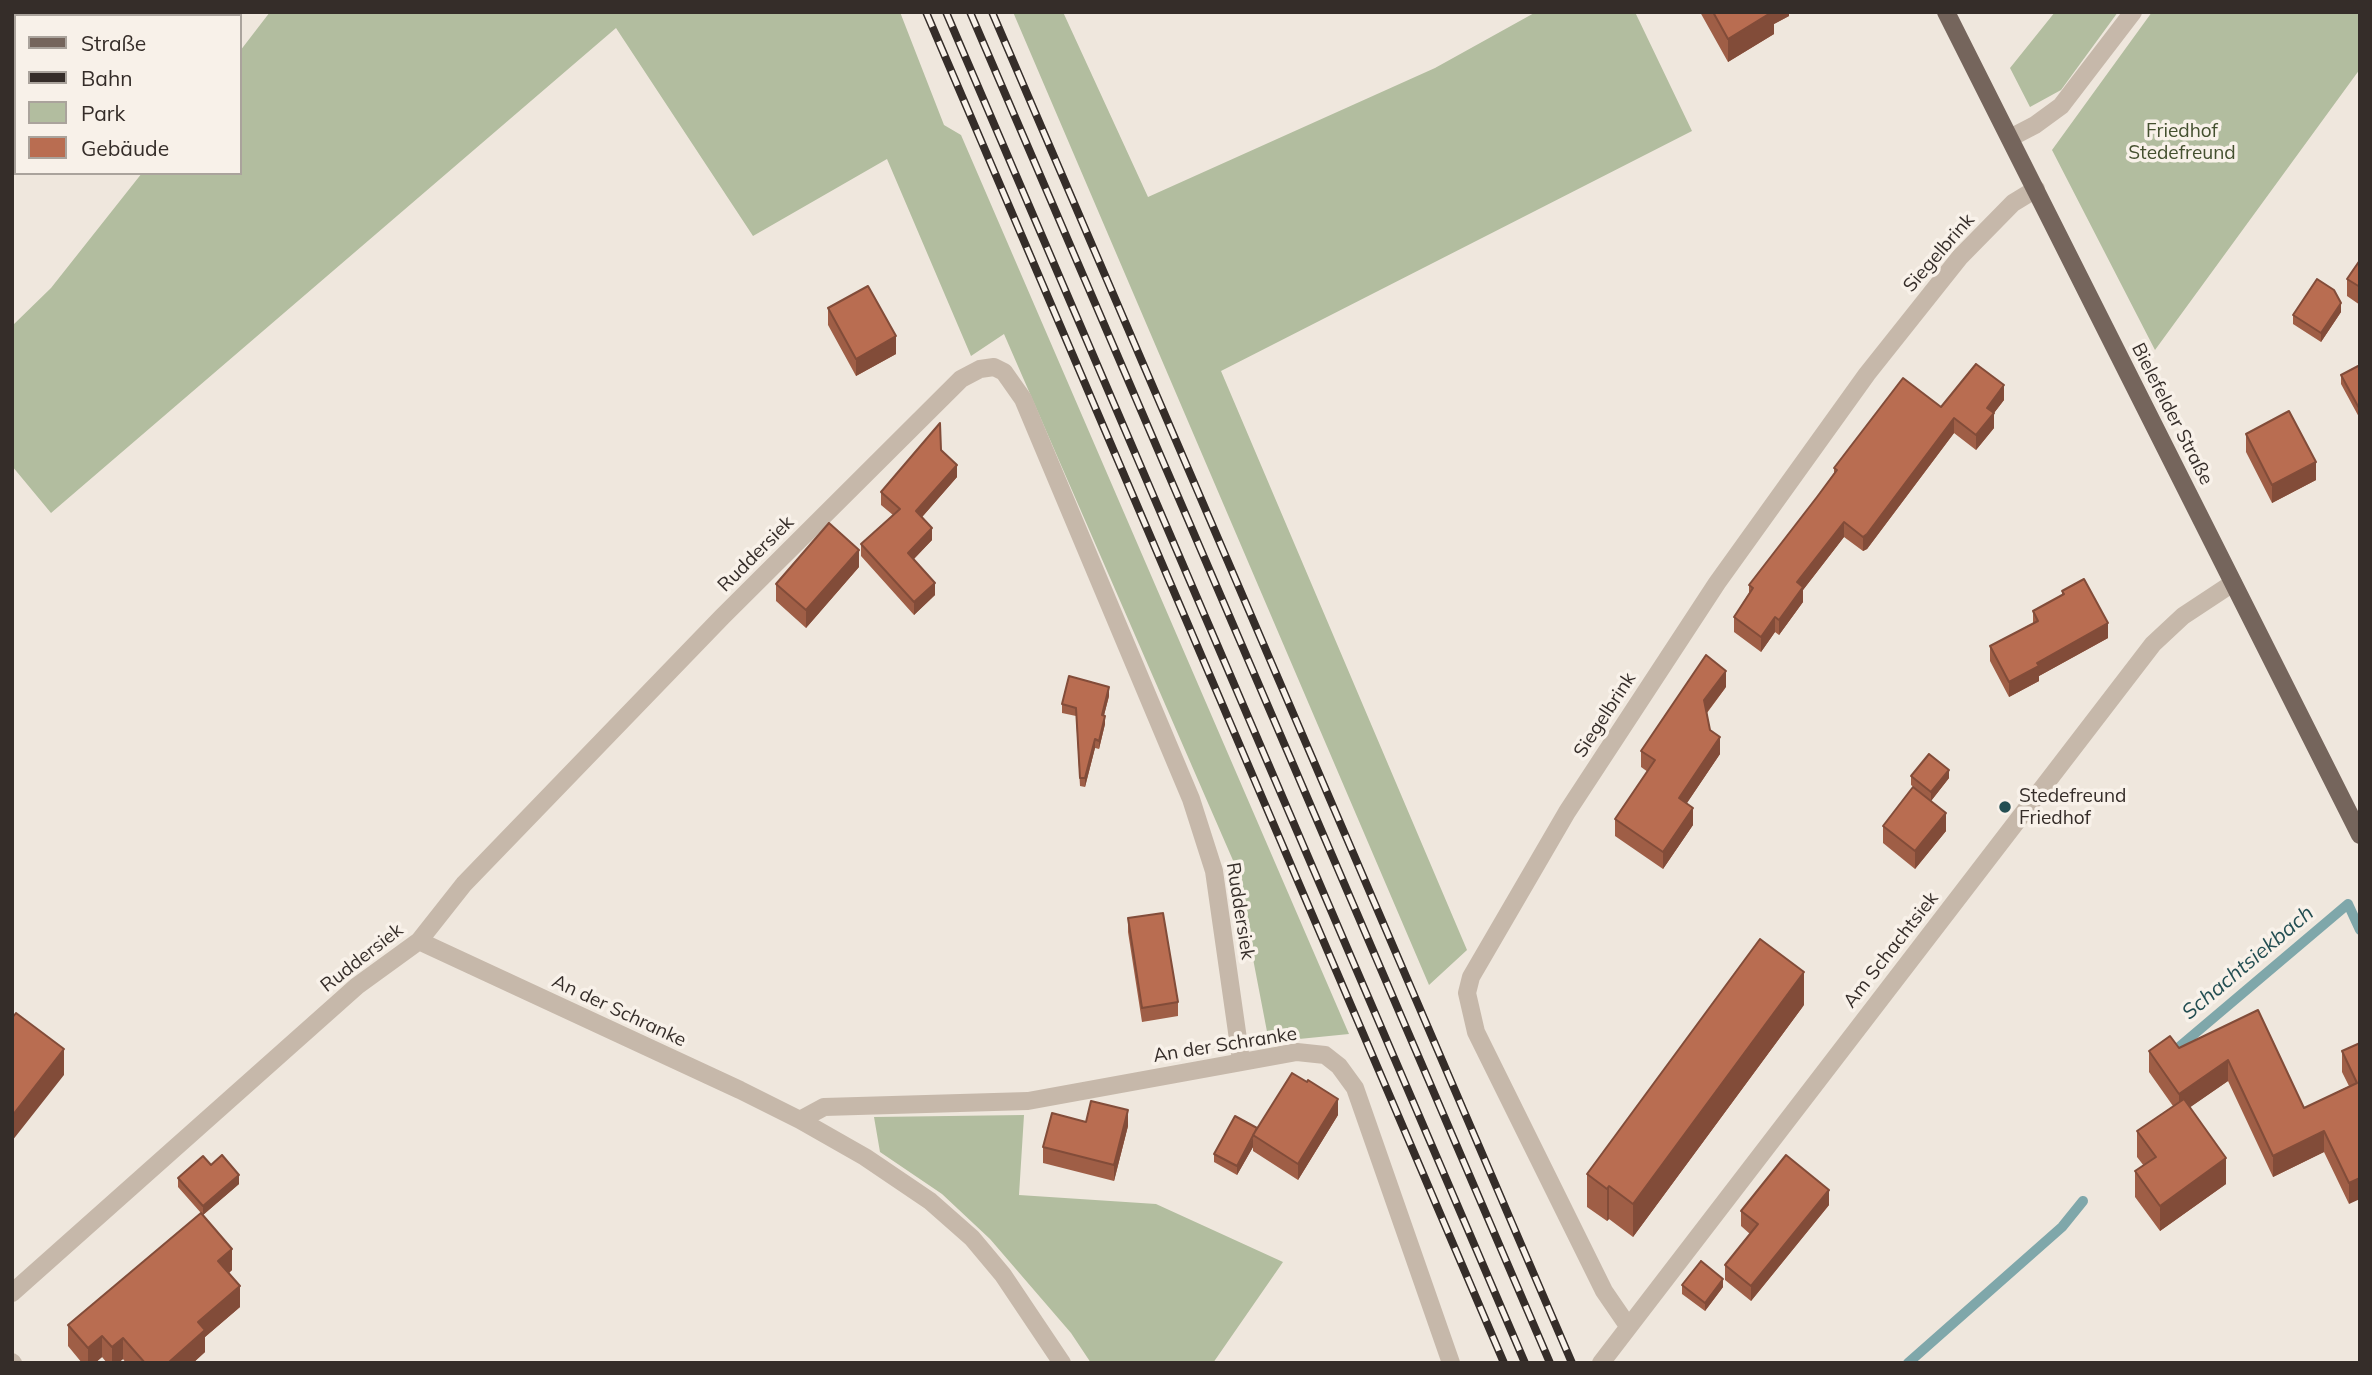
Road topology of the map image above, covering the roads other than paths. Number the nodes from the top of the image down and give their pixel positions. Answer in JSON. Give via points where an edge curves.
{"nodes":[{"id":1,"x":1946,"y":12,"type":"edge"},
{"id":2,"x":2133,"y":12,"type":"edge"},
{"id":3,"x":2010,"y":138,"type":"junction"},
{"id":4,"x":2036,"y":189,"type":"junction"},
{"id":5,"x":2232,"y":583,"type":"junction"},
{"id":6,"x":2360,"y":835,"type":"edge"},
{"id":7,"x":418,"y":941,"type":"junction"},
{"id":8,"x":1241,"y":1060,"type":"junction"},
{"id":9,"x":800,"y":1120,"type":"junction"},
{"id":10,"x":12,"y":1293,"type":"edge"},
{"id":11,"x":1628,"y":1326,"type":"junction"},
{"id":12,"x":1062,"y":1363,"type":"edge"},
{"id":13,"x":1451,"y":1363,"type":"edge"},
{"id":14,"x":1601,"y":1363,"type":"edge"}],
"edges":[{"from":1,"to":3,"type":"main road","name":"Bielefelder Straße"},
{"from":2,"to":3,"type":"street","via":[[2061,106]]},
{"from":3,"to":4,"type":"main road","name":"Bielefelder Straße"},
{"from":4,"to":5,"type":"main road","name":"Bielefelder Straße"},
{"from":4,"to":11,"type":"street","name":"Siegelbrink","via":[[2012,203],[1960,257],[1867,374],[1740,550],[1567,812],[1472,977],[1467,993],[1476,1032],[1604,1291]]},
{"from":5,"to":6,"type":"main road","name":"Bielefelder Straße"},
{"from":5,"to":11,"type":"street","name":"Am Schachtsiek","via":[[2183,616],[2153,644]]},
{"from":7,"to":8,"type":"street","name":"Ruddersiek","via":[[464,884],[951,388],[980,369],[994,367],[1004,372],[1023,398],[1191,799],[1214,872]]},
{"from":7,"to":9,"type":"street","name":"An der Schranke"},
{"from":7,"to":10,"type":"street","name":"Ruddersiek","via":[[356,986]]},
{"from":8,"to":9,"type":"street","name":"An der Schranke","via":[[1028,1101],[824,1107]]},
{"from":8,"to":13,"type":"street","name":"An der Schranke","via":[[1297,1052],[1325,1055],[1355,1088]]},
{"from":9,"to":12,"type":"street","name":"An der Schranke","via":[[930,1201],[972,1238],[1003,1275]]},
{"from":11,"to":14,"type":"street","name":"Am Schachtsiek"}]}
